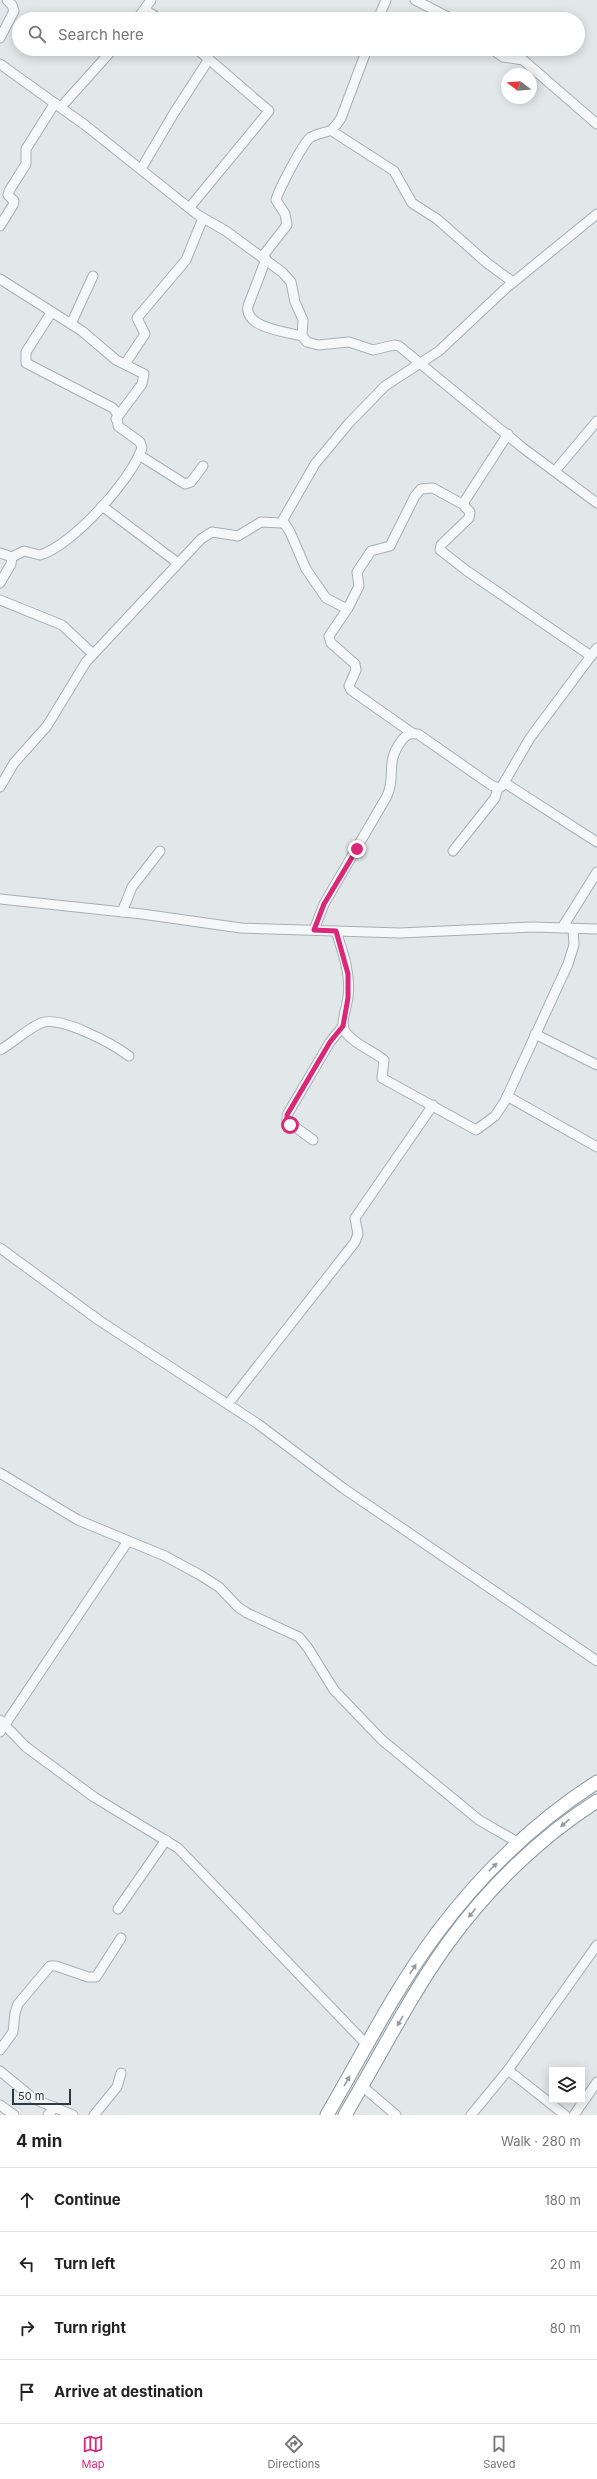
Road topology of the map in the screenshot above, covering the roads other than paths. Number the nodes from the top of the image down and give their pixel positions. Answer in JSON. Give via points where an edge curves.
{"nodes":[{"id":1,"x":7,"y":0,"type":"edge"},
{"id":2,"x":151,"y":0,"type":"edge"},
{"id":3,"x":386,"y":0,"type":"edge"},
{"id":4,"x":415,"y":0,"type":"edge"},
{"id":5,"x":143,"y":10,"type":"joint"},
{"id":6,"x":13,"y":12,"type":"edge"},
{"id":7,"x":151,"y":12,"type":"edge"},
{"id":8,"x":381,"y":12,"type":"edge"},
{"id":9,"x":438,"y":12,"type":"edge"},
{"id":10,"x":12,"y":15,"type":"edge"},
{"id":11,"x":0,"y":38,"type":"edge"},
{"id":12,"x":106,"y":56,"type":"edge"},
{"id":13,"x":205,"y":56,"type":"edge"},
{"id":14,"x":364,"y":56,"type":"edge"},
{"id":15,"x":502,"y":56,"type":"edge"},
{"id":16,"x":209,"y":59,"type":"junction"},
{"id":17,"x":0,"y":64,"type":"edge"},
{"id":18,"x":58,"y":105,"type":"junction"},
{"id":19,"x":597,"y":124,"type":"edge"},
{"id":20,"x":332,"y":131,"type":"junction"},
{"id":21,"x":141,"y":169,"type":"junction"},
{"id":22,"x":190,"y":207,"type":"junction"},
{"id":23,"x":597,"y":214,"type":"edge"},
{"id":24,"x":203,"y":218,"type":"junction"},
{"id":25,"x":0,"y":226,"type":"edge"},
{"id":26,"x":264,"y":258,"type":"junction"},
{"id":27,"x":92,"y":276,"type":"dead end"},
{"id":28,"x":0,"y":279,"type":"edge"},
{"id":29,"x":513,"y":282,"type":"junction"},
{"id":30,"x":51,"y":313,"type":"junction"},
{"id":31,"x":71,"y":324,"type":"junction"},
{"id":32,"x":302,"y":336,"type":"junction"},
{"id":33,"x":421,"y":362,"type":"junction"},
{"id":34,"x":125,"y":364,"type":"junction"},
{"id":35,"x":116,"y":419,"type":"junction"},
{"id":36,"x":597,"y":421,"type":"edge"},
{"id":37,"x":508,"y":434,"type":"junction"},
{"id":38,"x":139,"y":455,"type":"junction"},
{"id":39,"x":203,"y":466,"type":"dead end"},
{"id":40,"x":555,"y":472,"type":"junction"},
{"id":41,"x":597,"y":503,"type":"edge"},
{"id":42,"x":464,"y":505,"type":"junction"},
{"id":43,"x":102,"y":506,"type":"junction"},
{"id":44,"x":283,"y":521,"type":"junction"},
{"id":45,"x":0,"y":553,"type":"edge"},
{"id":46,"x":12,"y":556,"type":"junction"},
{"id":47,"x":178,"y":563,"type":"junction"},
{"id":48,"x":0,"y":583,"type":"edge"},
{"id":49,"x":0,"y":600,"type":"edge"},
{"id":50,"x":347,"y":609,"type":"junction"},
{"id":51,"x":597,"y":648,"type":"edge"},
{"id":52,"x":94,"y":654,"type":"junction"},
{"id":53,"x":591,"y":656,"type":"junction"},
{"id":54,"x":412,"y":733,"type":"junction"},
{"id":55,"x":502,"y":785,"type":"junction"},
{"id":56,"x":0,"y":787,"type":"edge"},
{"id":57,"x":597,"y":842,"type":"edge"},
{"id":58,"x":160,"y":851,"type":"dead end"},
{"id":59,"x":453,"y":851,"type":"dead end"},
{"id":60,"x":597,"y":872,"type":"edge"},
{"id":61,"x":0,"y":899,"type":"edge"},
{"id":62,"x":122,"y":912,"type":"junction"},
{"id":63,"x":562,"y":928,"type":"junction"},
{"id":64,"x":573,"y":929,"type":"junction"},
{"id":65,"x":597,"y":929,"type":"edge"},
{"id":66,"x":314,"y":930,"type":"junction"},
{"id":67,"x":336,"y":931,"type":"junction"},
{"id":68,"x":343,"y":1026,"type":"junction"},
{"id":69,"x":536,"y":1034,"type":"junction"},
{"id":70,"x":0,"y":1050,"type":"edge"},
{"id":71,"x":129,"y":1056,"type":"dead end"},
{"id":72,"x":597,"y":1065,"type":"edge"},
{"id":73,"x":508,"y":1096,"type":"junction"},
{"id":74,"x":433,"y":1105,"type":"junction"},
{"id":75,"x":313,"y":1140,"type":"dead end"},
{"id":76,"x":597,"y":1146,"type":"edge"},
{"id":77,"x":0,"y":1248,"type":"edge"},
{"id":78,"x":228,"y":1404,"type":"junction"},
{"id":79,"x":0,"y":1473,"type":"edge"},
{"id":80,"x":128,"y":1541,"type":"junction"},
{"id":81,"x":597,"y":1661,"type":"edge"},
{"id":82,"x":1,"y":1726,"type":"edge"},
{"id":83,"x":597,"y":1782,"type":"edge"},
{"id":84,"x":597,"y":1801,"type":"edge"},
{"id":85,"x":166,"y":1840,"type":"junction"},
{"id":86,"x":519,"y":1843,"type":"junction"},
{"id":87,"x":118,"y":1909,"type":"dead end"},
{"id":88,"x":121,"y":1938,"type":"dead end"},
{"id":89,"x":597,"y":1945,"type":"edge"},
{"id":90,"x":368,"y":2046,"type":"junction"},
{"id":91,"x":0,"y":2050,"type":"edge"},
{"id":92,"x":508,"y":2070,"type":"junction"},
{"id":93,"x":0,"y":2071,"type":"edge"},
{"id":94,"x":121,"y":2073,"type":"dead end"},
{"id":95,"x":597,"y":2082,"type":"edge"},
{"id":96,"x":362,"y":2086,"type":"junction"},
{"id":97,"x":0,"y":2105,"type":"edge"},
{"id":98,"x":55,"y":2107,"type":"junction"},
{"id":99,"x":14,"y":2115,"type":"edge"},
{"id":100,"x":48,"y":2115,"type":"edge"},
{"id":101,"x":73,"y":2115,"type":"edge"},
{"id":102,"x":94,"y":2115,"type":"edge"},
{"id":103,"x":328,"y":2115,"type":"edge"},
{"id":104,"x":345,"y":2115,"type":"edge"},
{"id":105,"x":396,"y":2115,"type":"edge"},
{"id":106,"x":471,"y":2115,"type":"edge"},
{"id":107,"x":565,"y":2115,"type":"edge"},
{"id":108,"x":574,"y":2115,"type":"edge"}],
"edges":[{"from":1,"to":6,"type":"street"},
{"from":2,"to":5,"type":"street"},
{"from":3,"to":8,"type":"street"},
{"from":4,"to":9,"type":"street"},
{"from":5,"to":7,"type":"street"},
{"from":10,"to":11,"type":"street"},
{"from":12,"to":18,"type":"street"},
{"from":13,"to":16,"type":"street"},
{"from":14,"to":20,"type":"street","via":[[341,118]]},
{"from":15,"to":19,"type":"street","via":[[523,60]]},
{"from":16,"to":21,"type":"street"},
{"from":16,"to":22,"type":"street","via":[[269,111]]},
{"from":17,"to":18,"type":"street"},
{"from":18,"to":21,"type":"street"},
{"from":18,"to":25,"type":"street","via":[[26,149],[26,164],[8,191],[8,195],[14,201],[13,205]]},
{"from":20,"to":26,"type":"street","via":[[310,138],[301,149],[276,200],[285,214],[286,225]]},
{"from":20,"to":29,"type":"street","via":[[394,171],[412,203],[437,219]]},
{"from":21,"to":22,"type":"street"},
{"from":22,"to":24,"type":"street"},
{"from":23,"to":29,"type":"street"},
{"from":24,"to":26,"type":"street"},
{"from":24,"to":34,"type":"street","via":[[186,260],[137,318],[145,334]]},
{"from":26,"to":32,"type":"street","via":[[291,282],[295,302],[303,320]]},
{"from":26,"to":32,"type":"street","via":[[247,313],[264,326]]},
{"from":27,"to":31,"type":"street"},
{"from":28,"to":30,"type":"street"},
{"from":29,"to":33,"type":"street","via":[[442,348]]},
{"from":30,"to":31,"type":"street"},
{"from":30,"to":35,"type":"street","via":[[26,352],[26,363],[113,408],[117,413]]},
{"from":31,"to":34,"type":"street","via":[[116,360]]},
{"from":32,"to":33,"type":"street","via":[[307,342],[318,345],[349,342],[373,350],[394,345]]},
{"from":33,"to":37,"type":"street"},
{"from":33,"to":44,"type":"street","via":[[385,386],[349,423],[315,464]]},
{"from":34,"to":35,"type":"street","via":[[142,371],[144,379]]},
{"from":35,"to":38,"type":"street","via":[[121,428],[140,442],[142,448]]},
{"from":36,"to":40,"type":"street"},
{"from":37,"to":40,"type":"street"},
{"from":37,"to":42,"type":"street"},
{"from":38,"to":39,"type":"street","via":[[185,484],[192,482]]},
{"from":38,"to":43,"type":"street","via":[[117,491]]},
{"from":40,"to":41,"type":"street"},
{"from":42,"to":50,"type":"street","via":[[433,488],[421,489],[390,546],[374,549],[366,555],[357,572],[359,586]]},
{"from":42,"to":53,"type":"street","via":[[470,512],[469,518],[441,545],[440,550],[466,571]]},
{"from":43,"to":46,"type":"street","via":[[66,539],[44,554],[37,555],[24,551]]},
{"from":43,"to":47,"type":"street"},
{"from":44,"to":47,"type":"street","via":[[278,525],[261,522],[238,536],[219,532],[208,534]]},
{"from":44,"to":50,"type":"street","via":[[306,569],[326,598]]},
{"from":45,"to":46,"type":"street"},
{"from":46,"to":48,"type":"street","via":[[11,564]]},
{"from":47,"to":52,"type":"street"},
{"from":49,"to":52,"type":"street","via":[[62,625]]},
{"from":50,"to":54,"type":"street","via":[[329,638],[331,643],[355,664],[356,670],[350,688]]},
{"from":51,"to":53,"type":"street"},
{"from":52,"to":56,"type":"street","via":[[78,673],[47,726],[14,763]]},
{"from":53,"to":55,"type":"street","via":[[530,738]]},
{"from":54,"to":55,"type":"street","via":[[418,734],[491,785]]},
{"from":54,"to":66,"type":"street","via":[[405,736],[393,752],[391,783],[387,796],[324,904]]},
{"from":55,"to":57,"type":"street"},
{"from":55,"to":59,"type":"street","via":[[495,798]]},
{"from":58,"to":62,"type":"street","via":[[132,887]]},
{"from":60,"to":63,"type":"street"},
{"from":61,"to":62,"type":"street"},
{"from":62,"to":66,"type":"street","via":[[241,928]]},
{"from":63,"to":64,"type":"street"},
{"from":63,"to":67,"type":"street","via":[[400,933]]},
{"from":64,"to":65,"type":"street"},
{"from":64,"to":69,"type":"street","via":[[572,952]]},
{"from":66,"to":67,"type":"street"},
{"from":67,"to":68,"type":"street","via":[[348,974],[348,998]]},
{"from":68,"to":74,"type":"street","via":[[354,1041],[384,1060],[382,1078]]},
{"from":68,"to":75,"type":"street","via":[[330,1042],[287,1115],[290,1125]]},
{"from":69,"to":72,"type":"street"},
{"from":69,"to":73,"type":"street"},
{"from":70,"to":71,"type":"street","via":[[40,1023],[53,1022],[97,1037]]},
{"from":73,"to":74,"type":"street","via":[[495,1116],[476,1130]]},
{"from":73,"to":76,"type":"street"},
{"from":74,"to":78,"type":"street","via":[[355,1218],[358,1234],[355,1242]]},
{"from":77,"to":78,"type":"street","via":[[100,1322]]},
{"from":78,"to":81,"type":"street","via":[[280,1439],[354,1496]]},
{"from":79,"to":80,"type":"street","via":[[78,1520]]},
{"from":80,"to":82,"type":"street"},
{"from":80,"to":86,"type":"street","via":[[165,1556],[200,1575],[219,1587],[247,1613],[298,1637],[308,1648],[334,1690],[382,1740],[479,1820]]},
{"from":82,"to":85,"type":"street","via":[[94,1797]]},
{"from":83,"to":86,"type":"highway","via":[[568,1801]]},
{"from":84,"to":96,"type":"highway","one_way":true,"via":[[539,1845],[476,1908],[448,1943],[423,1982]]},
{"from":85,"to":87,"type":"street"},
{"from":85,"to":90,"type":"street","via":[[188,1858]]},
{"from":90,"to":86,"type":"highway","one_way":true,"via":[[436,1934],[464,1898]]},
{"from":88,"to":91,"type":"street","via":[[96,1977],[88,1977],[56,1966],[47,1969],[18,2004],[14,2013],[14,2032]]},
{"from":89,"to":92,"type":"street"},
{"from":103,"to":90,"type":"highway","one_way":true},
{"from":92,"to":106,"type":"street"},
{"from":92,"to":107,"type":"street"},
{"from":93,"to":98,"type":"street","via":[[34,2099]]},
{"from":94,"to":102,"type":"street","via":[[117,2087]]},
{"from":95,"to":108,"type":"street"},
{"from":96,"to":104,"type":"highway"},
{"from":96,"to":105,"type":"street"},
{"from":97,"to":99,"type":"street"},
{"from":98,"to":100,"type":"street"},
{"from":98,"to":101,"type":"street"}]}
